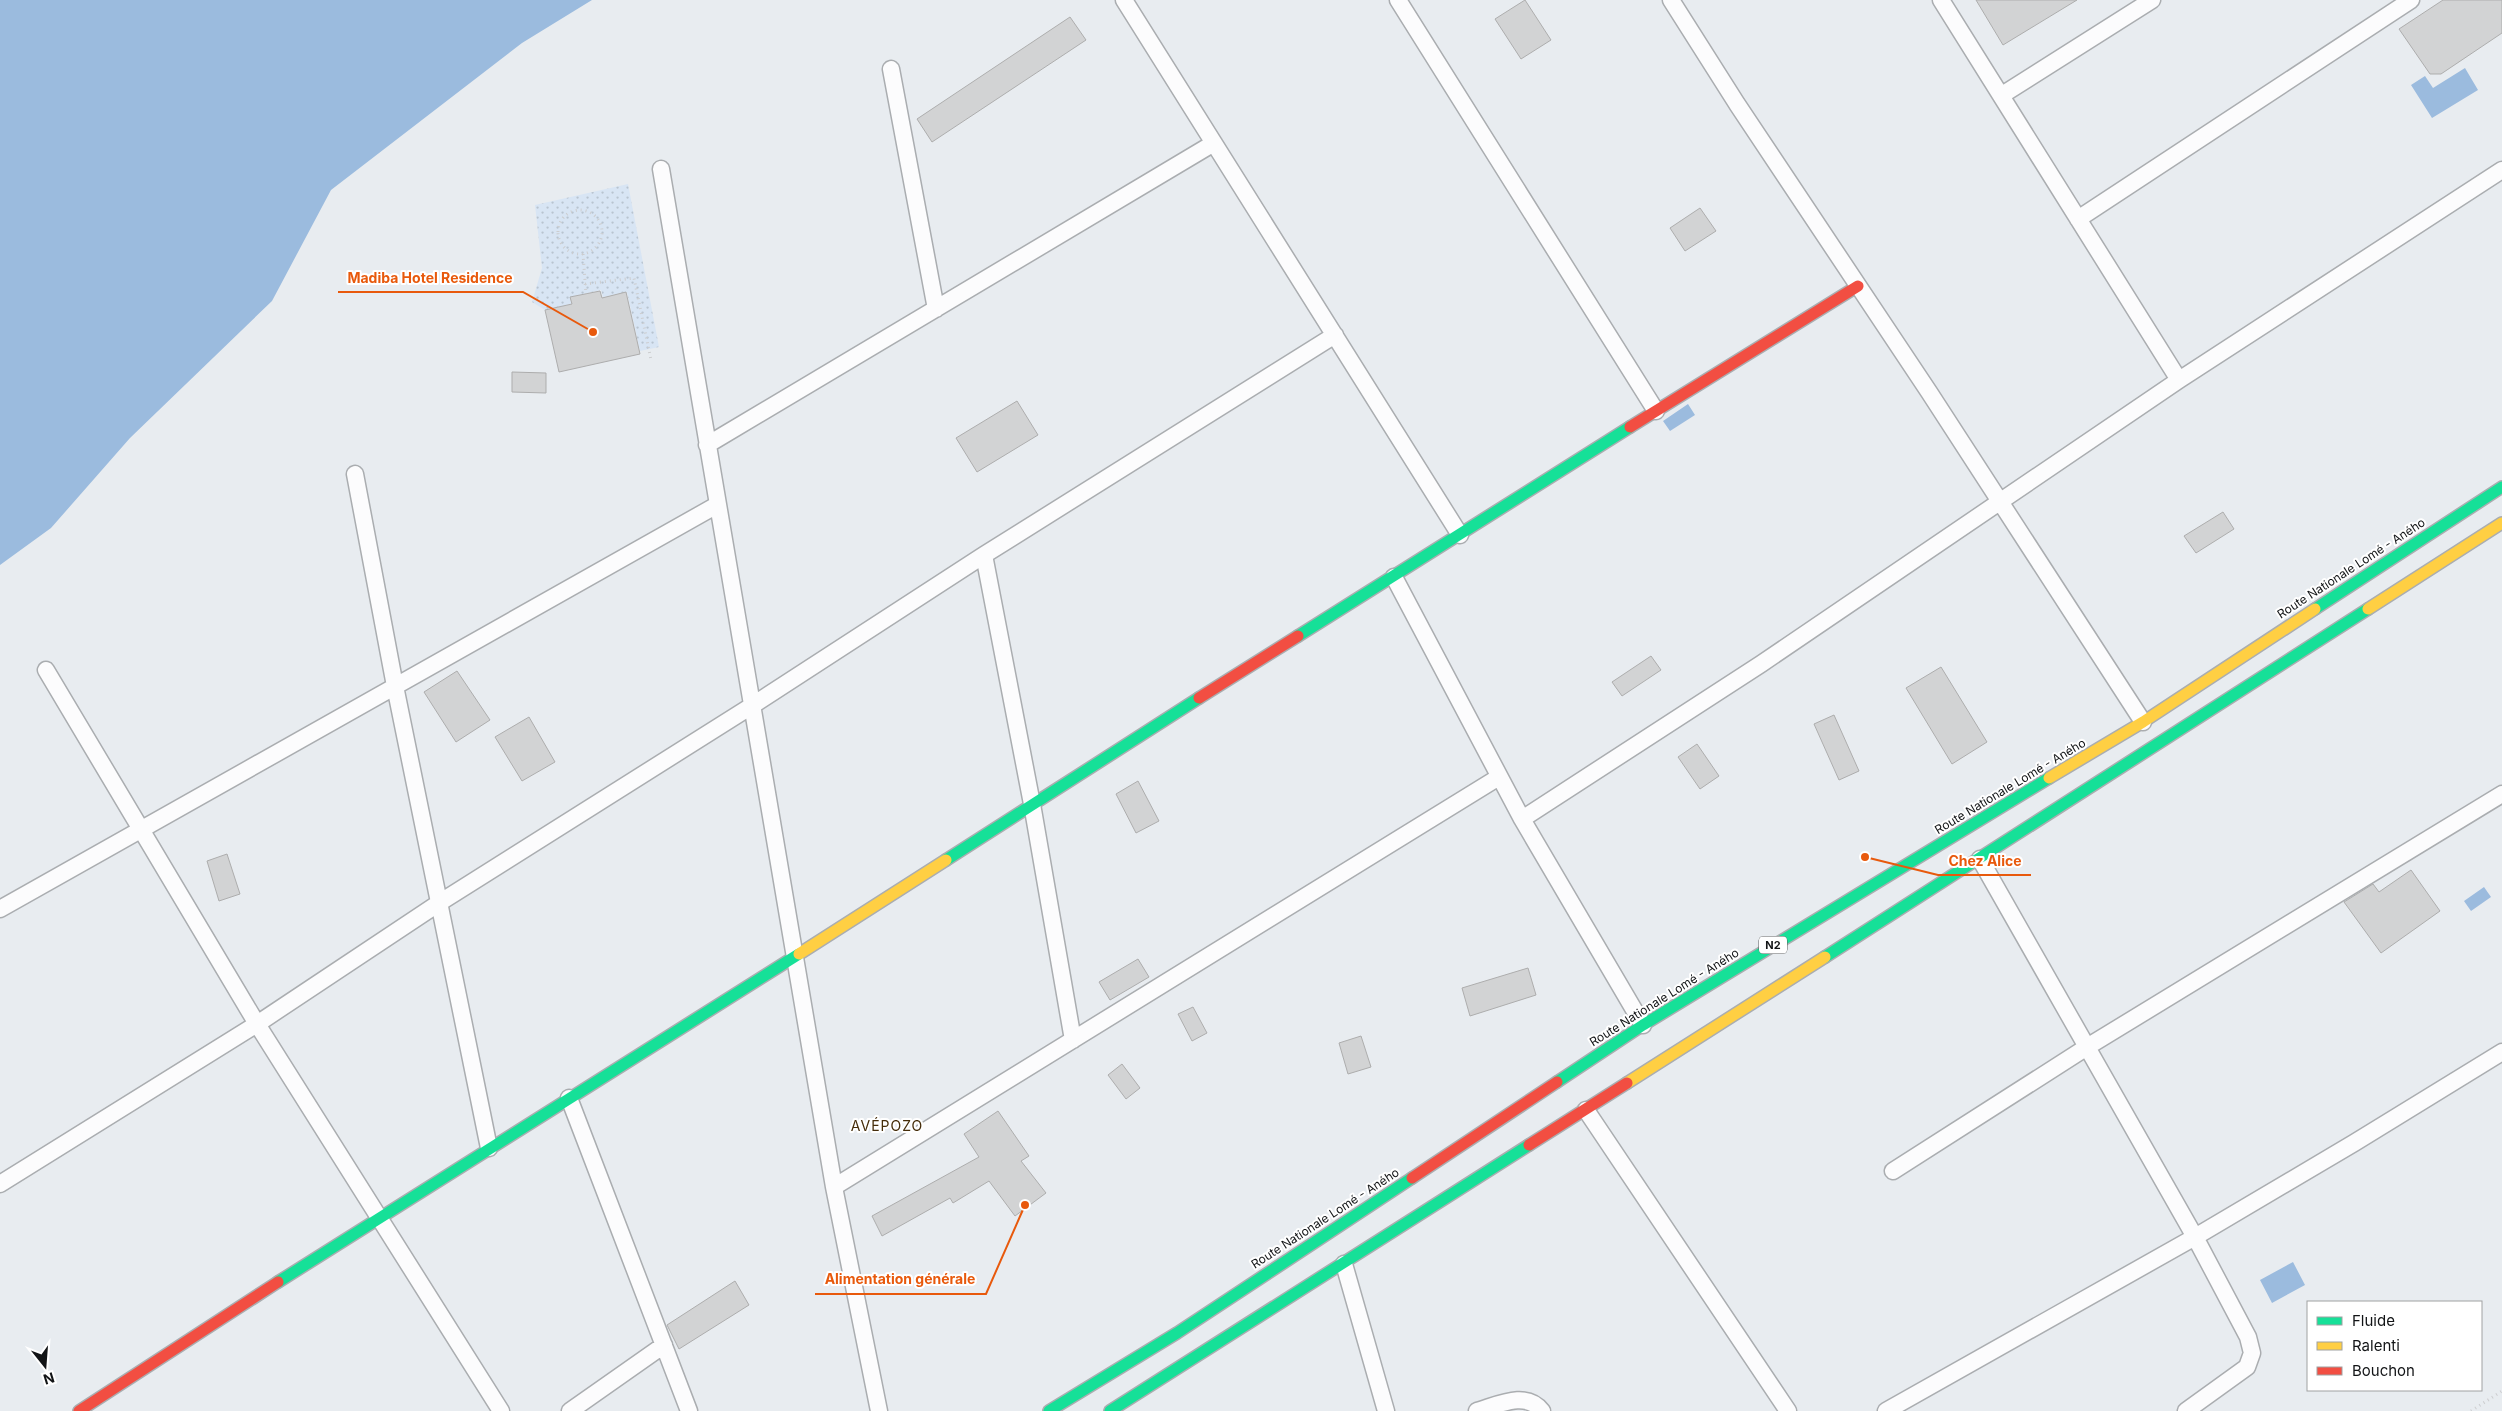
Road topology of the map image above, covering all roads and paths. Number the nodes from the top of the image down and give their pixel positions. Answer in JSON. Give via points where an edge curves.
{"nodes":[{"id":1,"x":1124,"y":0,"type":"edge"},
{"id":2,"x":1398,"y":0,"type":"edge"},
{"id":3,"x":1671,"y":0,"type":"edge"},
{"id":4,"x":1941,"y":0,"type":"edge"},
{"id":5,"x":2152,"y":0,"type":"edge"},
{"id":6,"x":2411,"y":0,"type":"edge"},
{"id":7,"x":891,"y":69,"type":"dead end"},
{"id":8,"x":2002,"y":95,"type":"junction"},
{"id":9,"x":1214,"y":143,"type":"junction"},
{"id":10,"x":661,"y":169,"type":"dead end"},
{"id":11,"x":2502,"y":170,"type":"edge"},
{"id":12,"x":2078,"y":220,"type":"junction"},
{"id":13,"x":583,"y":254,"type":"junction"},
{"id":14,"x":584,"y":284,"type":"junction"},
{"id":15,"x":1858,"y":286,"type":"junction"},
{"id":16,"x":586,"y":294,"type":"dead end"},
{"id":17,"x":936,"y":309,"type":"junction"},
{"id":18,"x":1335,"y":335,"type":"junction"},
{"id":19,"x":651,"y":360,"type":"dead end"},
{"id":20,"x":2179,"y":380,"type":"junction"},
{"id":21,"x":1656,"y":411,"type":"junction"},
{"id":22,"x":706,"y":445,"type":"junction"},
{"id":23,"x":356,"y":474,"type":"dead end"},
{"id":24,"x":2502,"y":486,"type":"edge"},
{"id":25,"x":2000,"y":502,"type":"junction"},
{"id":26,"x":717,"y":505,"type":"junction"},
{"id":27,"x":2502,"y":523,"type":"edge"},
{"id":28,"x":1460,"y":535,"type":"junction"},
{"id":29,"x":984,"y":555,"type":"junction"},
{"id":30,"x":1394,"y":577,"type":"junction"},
{"id":31,"x":46,"y":670,"type":"dead end"},
{"id":32,"x":395,"y":686,"type":"junction"},
{"id":33,"x":752,"y":705,"type":"junction"},
{"id":34,"x":2143,"y":722,"type":"junction"},
{"id":35,"x":1499,"y":777,"type":"junction"},
{"id":36,"x":2502,"y":794,"type":"edge"},
{"id":37,"x":1032,"y":804,"type":"junction"},
{"id":38,"x":1522,"y":819,"type":"junction"},
{"id":39,"x":141,"y":829,"type":"junction"},
{"id":40,"x":1980,"y":859,"type":"junction"},
{"id":41,"x":439,"y":903,"type":"junction"},
{"id":42,"x":0,"y":909,"type":"edge"},
{"id":43,"x":796,"y":956,"type":"junction"},
{"id":44,"x":257,"y":1024,"type":"junction"},
{"id":45,"x":1643,"y":1024,"type":"junction"},
{"id":46,"x":1073,"y":1040,"type":"junction"},
{"id":47,"x":2087,"y":1047,"type":"junction"},
{"id":48,"x":2502,"y":1052,"type":"edge"},
{"id":49,"x":569,"y":1098,"type":"junction"},
{"id":50,"x":1586,"y":1110,"type":"junction"},
{"id":51,"x":489,"y":1148,"type":"junction"},
{"id":52,"x":1893,"y":1171,"type":"dead end"},
{"id":53,"x":0,"y":1184,"type":"edge"},
{"id":54,"x":834,"y":1187,"type":"junction"},
{"id":55,"x":378,"y":1217,"type":"junction"},
{"id":56,"x":2195,"y":1237,"type":"junction"},
{"id":57,"x":1344,"y":1264,"type":"junction"},
{"id":58,"x":664,"y":1345,"type":"junction"},
{"id":59,"x":2502,"y":1391,"type":"edge"},
{"id":60,"x":79,"y":1411,"type":"edge"},
{"id":61,"x":501,"y":1411,"type":"edge"},
{"id":62,"x":570,"y":1411,"type":"edge"},
{"id":63,"x":689,"y":1411,"type":"edge"},
{"id":64,"x":879,"y":1411,"type":"edge"},
{"id":65,"x":1049,"y":1411,"type":"edge"},
{"id":66,"x":1110,"y":1411,"type":"edge"},
{"id":67,"x":1386,"y":1411,"type":"edge"},
{"id":68,"x":1476,"y":1411,"type":"edge"},
{"id":69,"x":1542,"y":1411,"type":"edge"},
{"id":70,"x":1788,"y":1411,"type":"edge"},
{"id":71,"x":1886,"y":1411,"type":"edge"},
{"id":72,"x":2186,"y":1411,"type":"edge"},
{"id":73,"x":2471,"y":1411,"type":"edge"}],
"edges":[{"from":1,"to":9,"type":"street"},
{"from":2,"to":21,"type":"street"},
{"from":3,"to":15,"type":"street"},
{"from":4,"to":8,"type":"street"},
{"from":5,"to":8,"type":"street"},
{"from":6,"to":12,"type":"street"},
{"from":7,"to":17,"type":"street"},
{"from":8,"to":12,"type":"street"},
{"from":9,"to":17,"type":"street"},
{"from":9,"to":18,"type":"street"},
{"from":10,"to":22,"type":"street"},
{"from":11,"to":20,"type":"street"},
{"from":12,"to":20,"type":"street"},
{"from":13,"to":13,"type":"path","via":[[595,248],[602,229],[596,216],[577,210],[564,217],[558,231],[559,239],[568,250]]},
{"from":13,"to":14,"type":"path"},
{"from":14,"to":16,"type":"path"},
{"from":14,"to":19,"type":"path","via":[[634,278]]},
{"from":15,"to":21,"type":"main road"},
{"from":15,"to":25,"type":"street"},
{"from":17,"to":22,"type":"street"},
{"from":18,"to":28,"type":"street"},
{"from":18,"to":29,"type":"street"},
{"from":20,"to":25,"type":"street"},
{"from":21,"to":28,"type":"main road"},
{"from":22,"to":26,"type":"street"},
{"from":23,"to":32,"type":"street"},
{"from":24,"to":34,"type":"main road","name":"Route Nationale Lomé - Aného","number":"N2"},
{"from":25,"to":34,"type":"street"},
{"from":25,"to":38,"type":"street","via":[[1761,664]]},
{"from":26,"to":32,"type":"street"},
{"from":26,"to":33,"type":"street"},
{"from":27,"to":40,"type":"main road"},
{"from":28,"to":30,"type":"main road"},
{"from":29,"to":33,"type":"street"},
{"from":29,"to":37,"type":"street"},
{"from":30,"to":35,"type":"street"},
{"from":30,"to":37,"type":"main road"},
{"from":31,"to":39,"type":"street"},
{"from":32,"to":39,"type":"street"},
{"from":32,"to":41,"type":"street"},
{"from":33,"to":41,"type":"street"},
{"from":33,"to":43,"type":"street"},
{"from":34,"to":45,"type":"main road","name":"Route Nationale Lomé - Aného","number":"N2"},
{"from":35,"to":38,"type":"street"},
{"from":35,"to":46,"type":"street"},
{"from":36,"to":47,"type":"street"},
{"from":37,"to":43,"type":"main road"},
{"from":37,"to":46,"type":"street"},
{"from":38,"to":45,"type":"street"},
{"from":39,"to":42,"type":"street"},
{"from":39,"to":44,"type":"street"},
{"from":40,"to":47,"type":"street"},
{"from":40,"to":50,"type":"main road"},
{"from":41,"to":44,"type":"street"},
{"from":41,"to":51,"type":"street"},
{"from":43,"to":49,"type":"main road"},
{"from":43,"to":54,"type":"street"},
{"from":44,"to":53,"type":"street"},
{"from":44,"to":55,"type":"street"},
{"from":45,"to":65,"type":"main road","name":"Route Nationale Lomé - Aného","number":"N2","via":[[1177,1332]]},
{"from":46,"to":54,"type":"street"},
{"from":47,"to":52,"type":"street"},
{"from":47,"to":56,"type":"street"},
{"from":48,"to":56,"type":"street"},
{"from":49,"to":51,"type":"main road"},
{"from":49,"to":58,"type":"street"},
{"from":50,"to":57,"type":"main road"},
{"from":50,"to":70,"type":"street"},
{"from":51,"to":55,"type":"main road"},
{"from":54,"to":64,"type":"street"},
{"from":55,"to":60,"type":"main road"},
{"from":55,"to":61,"type":"street"},
{"from":56,"to":71,"type":"street"},
{"from":56,"to":72,"type":"street","via":[[2248,1337],[2252,1353],[2247,1367]]},
{"from":57,"to":66,"type":"main road"},
{"from":57,"to":67,"type":"street"},
{"from":58,"to":62,"type":"street"},
{"from":58,"to":63,"type":"street"},
{"from":59,"to":73,"type":"path"},
{"from":68,"to":69,"type":"street","via":[[1524,1399],[1536,1402]]}]}
